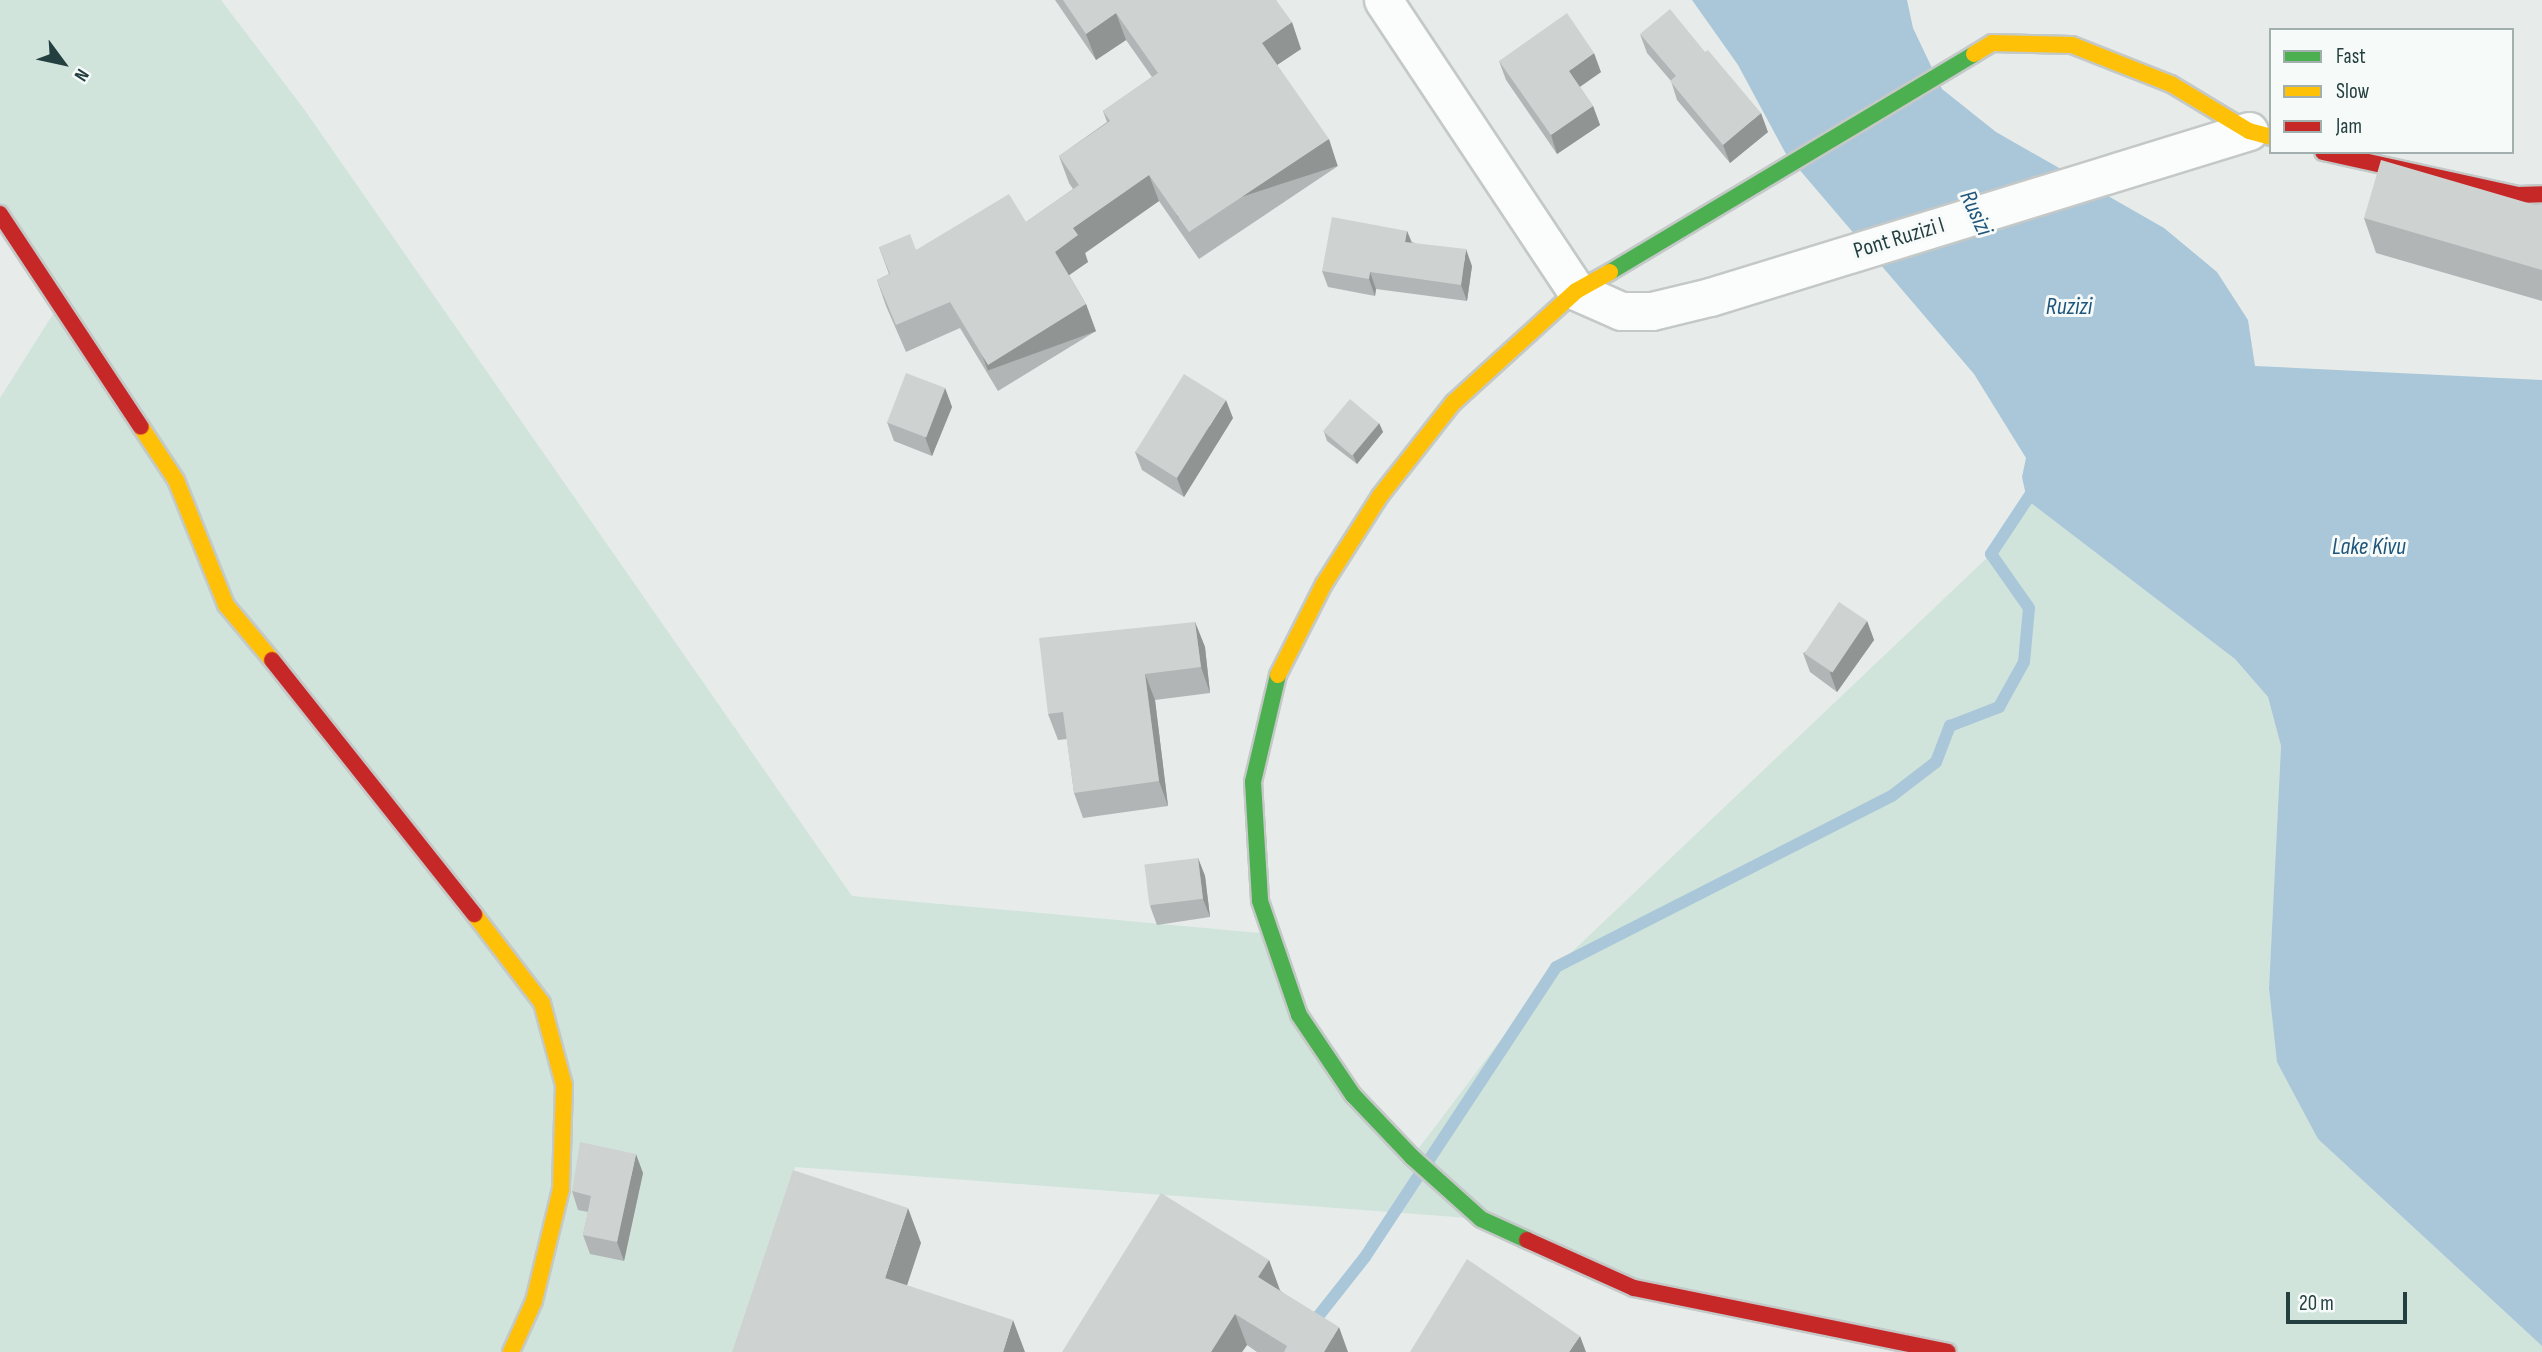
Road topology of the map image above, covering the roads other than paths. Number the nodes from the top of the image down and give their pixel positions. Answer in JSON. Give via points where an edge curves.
{"nodes":[{"id":1,"x":1383,"y":0,"type":"edge"},
{"id":2,"x":2260,"y":134,"type":"edge"},
{"id":3,"x":2332,"y":154,"type":"edge"},
{"id":4,"x":2542,"y":194,"type":"edge"},
{"id":5,"x":0,"y":214,"type":"edge"},
{"id":6,"x":1576,"y":291,"type":"junction"},
{"id":7,"x":511,"y":1352,"type":"edge"},
{"id":8,"x":1948,"y":1352,"type":"edge"}],
"edges":[{"from":1,"to":6,"type":"street"},
{"from":2,"to":6,"type":"street","name":"Pont Ruzizi I","via":[[1652,311],[1621,311]]},
{"from":2,"to":6,"type":"main road","via":[[2171,84],[2072,45],[1992,43],[1753,190]]},
{"from":3,"to":4,"type":"main road","via":[[2518,195]]},
{"from":5,"to":7,"type":"main road","via":[[176,480],[226,605],[348,751],[542,1003],[564,1085],[561,1189],[534,1301]]},
{"from":6,"to":8,"type":"main road","via":[[1453,403],[1380,496],[1324,584],[1276,679],[1253,782],[1260,901],[1299,1015],[1353,1095],[1481,1219],[1634,1287]]}]}
